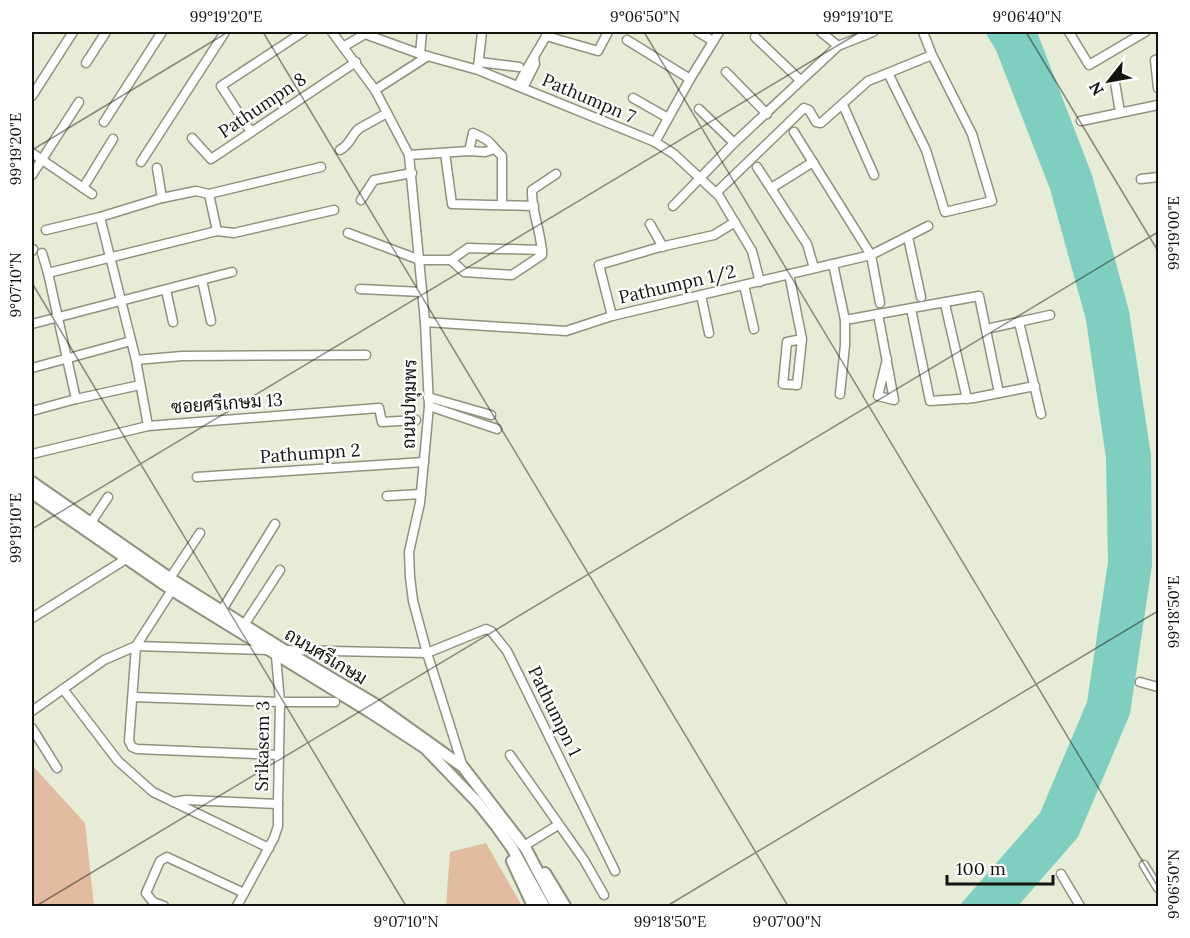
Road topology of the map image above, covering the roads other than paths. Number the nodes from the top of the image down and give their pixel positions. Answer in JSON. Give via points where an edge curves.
{"nodes":[{"id":1,"x":73,"y":32,"type":"edge"},
{"id":2,"x":106,"y":32,"type":"edge"},
{"id":3,"x":162,"y":32,"type":"edge"},
{"id":4,"x":225,"y":32,"type":"edge"},
{"id":5,"x":303,"y":32,"type":"edge"},
{"id":6,"x":332,"y":32,"type":"edge"},
{"id":7,"x":422,"y":32,"type":"edge"},
{"id":8,"x":482,"y":32,"type":"edge"},
{"id":9,"x":608,"y":32,"type":"edge"},
{"id":10,"x":698,"y":32,"type":"edge"},
{"id":11,"x":719,"y":32,"type":"edge"},
{"id":12,"x":821,"y":32,"type":"edge"},
{"id":13,"x":873,"y":32,"type":"edge"},
{"id":14,"x":922,"y":32,"type":"edge"},
{"id":15,"x":1069,"y":32,"type":"edge"},
{"id":16,"x":1145,"y":32,"type":"edge"},
{"id":17,"x":558,"y":35,"type":"edge"},
{"id":18,"x":755,"y":37,"type":"dead end"},
{"id":19,"x":627,"y":40,"type":"dead end"},
{"id":20,"x":713,"y":41,"type":"junction"},
{"id":21,"x":838,"y":46,"type":"junction"},
{"id":22,"x":343,"y":47,"type":"junction"},
{"id":23,"x":424,"y":55,"type":"junction"},
{"id":24,"x":932,"y":55,"type":"junction"},
{"id":25,"x":1158,"y":59,"type":"edge"},
{"id":26,"x":356,"y":62,"type":"junction"},
{"id":27,"x":86,"y":63,"type":"dead end"},
{"id":28,"x":479,"y":66,"type":"junction"},
{"id":29,"x":519,"y":67,"type":"dead end"},
{"id":30,"x":726,"y":72,"type":"dead end"},
{"id":31,"x":888,"y":73,"type":"junction"},
{"id":32,"x":1114,"y":77,"type":"dead end"},
{"id":33,"x":690,"y":79,"type":"junction"},
{"id":34,"x":800,"y":81,"type":"junction"},
{"id":35,"x":520,"y":87,"type":"junction"},
{"id":36,"x":1158,"y":88,"type":"edge"},
{"id":37,"x":375,"y":90,"type":"junction"},
{"id":38,"x":32,"y":96,"type":"edge"},
{"id":39,"x":633,"y":98,"type":"dead end"},
{"id":40,"x":79,"y":102,"type":"dead end"},
{"id":41,"x":843,"y":105,"type":"junction"},
{"id":42,"x":1158,"y":105,"type":"edge"},
{"id":43,"x":699,"y":109,"type":"dead end"},
{"id":44,"x":1120,"y":112,"type":"junction"},
{"id":45,"x":387,"y":113,"type":"junction"},
{"id":46,"x":767,"y":114,"type":"junction"},
{"id":47,"x":668,"y":118,"type":"junction"},
{"id":48,"x":1081,"y":121,"type":"dead end"},
{"id":49,"x":104,"y":122,"type":"dead end"},
{"id":50,"x":250,"y":132,"type":"junction"},
{"id":51,"x":794,"y":132,"type":"dead end"},
{"id":52,"x":192,"y":138,"type":"dead end"},
{"id":53,"x":113,"y":139,"type":"dead end"},
{"id":54,"x":655,"y":142,"type":"junction"},
{"id":55,"x":734,"y":143,"type":"junction"},
{"id":56,"x":495,"y":149,"type":"junction"},
{"id":57,"x":340,"y":150,"type":"dead end"},
{"id":58,"x":469,"y":151,"type":"junction"},
{"id":59,"x":32,"y":153,"type":"edge"},
{"id":60,"x":445,"y":153,"type":"junction"},
{"id":61,"x":409,"y":155,"type":"junction"},
{"id":62,"x":42,"y":159,"type":"junction"},
{"id":63,"x":141,"y":162,"type":"dead end"},
{"id":64,"x":813,"y":162,"type":"junction"},
{"id":65,"x":321,"y":167,"type":"dead end"},
{"id":66,"x":758,"y":167,"type":"dead end"},
{"id":67,"x":157,"y":168,"type":"dead end"},
{"id":68,"x":412,"y":173,"type":"junction"},
{"id":69,"x":556,"y":174,"type":"dead end"},
{"id":70,"x":32,"y":175,"type":"edge"},
{"id":71,"x":874,"y":175,"type":"dead end"},
{"id":72,"x":1158,"y":177,"type":"edge"},
{"id":73,"x":701,"y":178,"type":"junction"},
{"id":74,"x":1141,"y":179,"type":"dead end"},
{"id":75,"x":83,"y":188,"type":"junction"},
{"id":76,"x":772,"y":188,"type":"junction"},
{"id":77,"x":716,"y":193,"type":"junction"},
{"id":78,"x":92,"y":194,"type":"dead end"},
{"id":79,"x":209,"y":194,"type":"junction"},
{"id":80,"x":162,"y":198,"type":"junction"},
{"id":81,"x":361,"y":200,"type":"dead end"},
{"id":82,"x":502,"y":205,"type":"junction"},
{"id":83,"x":534,"y":206,"type":"junction"},
{"id":84,"x":673,"y":206,"type":"dead end"},
{"id":85,"x":334,"y":210,"type":"dead end"},
{"id":86,"x":100,"y":217,"type":"junction"},
{"id":87,"x":735,"y":222,"type":"junction"},
{"id":88,"x":650,"y":224,"type":"dead end"},
{"id":89,"x":928,"y":226,"type":"dead end"},
{"id":90,"x":46,"y":230,"type":"dead end"},
{"id":91,"x":217,"y":231,"type":"junction"},
{"id":92,"x":348,"y":233,"type":"dead end"},
{"id":93,"x":908,"y":237,"type":"junction"},
{"id":94,"x":663,"y":246,"type":"junction"},
{"id":95,"x":542,"y":250,"type":"junction"},
{"id":96,"x":42,"y":253,"type":"dead end"},
{"id":97,"x":871,"y":255,"type":"junction"},
{"id":98,"x":110,"y":257,"type":"junction"},
{"id":99,"x":420,"y":260,"type":"junction"},
{"id":100,"x":451,"y":260,"type":"junction"},
{"id":101,"x":833,"y":264,"type":"junction"},
{"id":102,"x":814,"y":268,"type":"junction"},
{"id":103,"x":232,"y":272,"type":"dead end"},
{"id":104,"x":48,"y":273,"type":"junction"},
{"id":105,"x":789,"y":274,"type":"junction"},
{"id":106,"x":202,"y":280,"type":"junction"},
{"id":107,"x":760,"y":282,"type":"junction"},
{"id":108,"x":744,"y":285,"type":"junction"},
{"id":109,"x":360,"y":289,"type":"dead end"},
{"id":110,"x":166,"y":290,"type":"junction"},
{"id":111,"x":422,"y":292,"type":"junction"},
{"id":112,"x":701,"y":295,"type":"junction"},
{"id":113,"x":921,"y":297,"type":"dead end"},
{"id":114,"x":121,"y":300,"type":"junction"},
{"id":115,"x":880,"y":303,"type":"dead end"},
{"id":116,"x":945,"y":304,"type":"junction"},
{"id":117,"x":911,"y":309,"type":"junction"},
{"id":118,"x":878,"y":314,"type":"junction"},
{"id":119,"x":1050,"y":315,"type":"dead end"},
{"id":120,"x":612,"y":316,"type":"junction"},
{"id":121,"x":57,"y":317,"type":"junction"},
{"id":122,"x":845,"y":320,"type":"junction"},
{"id":123,"x":211,"y":321,"type":"dead end"},
{"id":124,"x":173,"y":322,"type":"dead end"},
{"id":125,"x":426,"y":322,"type":"junction"},
{"id":126,"x":1019,"y":322,"type":"junction"},
{"id":127,"x":32,"y":324,"type":"edge"},
{"id":128,"x":754,"y":329,"type":"dead end"},
{"id":129,"x":986,"y":329,"type":"junction"},
{"id":130,"x":709,"y":333,"type":"dead end"},
{"id":131,"x":802,"y":339,"type":"junction"},
{"id":132,"x":131,"y":341,"type":"junction"},
{"id":133,"x":366,"y":354,"type":"dead end"},
{"id":134,"x":67,"y":359,"type":"junction"},
{"id":135,"x":887,"y":359,"type":"dead end"},
{"id":136,"x":136,"y":360,"type":"junction"},
{"id":137,"x":32,"y":368,"type":"edge"},
{"id":138,"x":140,"y":385,"type":"junction"},
{"id":139,"x":1035,"y":386,"type":"junction"},
{"id":140,"x":999,"y":393,"type":"junction"},
{"id":141,"x":840,"y":394,"type":"dead end"},
{"id":142,"x":76,"y":399,"type":"junction"},
{"id":143,"x":967,"y":399,"type":"junction"},
{"id":144,"x":429,"y":402,"type":"junction"},
{"id":145,"x":32,"y":411,"type":"edge"},
{"id":146,"x":1041,"y":414,"type":"dead end"},
{"id":147,"x":491,"y":415,"type":"dead end"},
{"id":148,"x":416,"y":420,"type":"dead end"},
{"id":149,"x":148,"y":426,"type":"junction"},
{"id":150,"x":497,"y":429,"type":"dead end"},
{"id":151,"x":32,"y":454,"type":"edge"},
{"id":152,"x":424,"y":462,"type":"junction"},
{"id":153,"x":197,"y":477,"type":"dead end"},
{"id":154,"x":32,"y":482,"type":"edge"},
{"id":155,"x":32,"y":493,"type":"edge"},
{"id":156,"x":421,"y":494,"type":"junction"},
{"id":157,"x":387,"y":496,"type":"dead end"},
{"id":158,"x":108,"y":497,"type":"dead end"},
{"id":159,"x":90,"y":524,"type":"junction"},
{"id":160,"x":275,"y":524,"type":"dead end"},
{"id":161,"x":200,"y":533,"type":"dead end"},
{"id":162,"x":126,"y":559,"type":"junction"},
{"id":163,"x":280,"y":570,"type":"dead end"},
{"id":164,"x":171,"y":584,"type":"junction"},
{"id":165,"x":222,"y":610,"type":"junction"},
{"id":166,"x":32,"y":618,"type":"edge"},
{"id":167,"x":244,"y":625,"type":"junction"},
{"id":168,"x":136,"y":646,"type":"junction"},
{"id":169,"x":276,"y":652,"type":"junction"},
{"id":170,"x":427,"y":653,"type":"junction"},
{"id":171,"x":1140,"y":682,"type":"dead end"},
{"id":172,"x":1158,"y":687,"type":"edge"},
{"id":173,"x":63,"y":689,"type":"junction"},
{"id":174,"x":133,"y":697,"type":"junction"},
{"id":175,"x":280,"y":702,"type":"junction"},
{"id":176,"x":335,"y":702,"type":"dead end"},
{"id":177,"x":32,"y":711,"type":"edge"},
{"id":178,"x":32,"y":729,"type":"edge"},
{"id":179,"x":279,"y":755,"type":"junction"},
{"id":180,"x":510,"y":755,"type":"dead end"},
{"id":181,"x":463,"y":767,"type":"junction"},
{"id":182,"x":57,"y":768,"type":"dead end"},
{"id":183,"x":172,"y":802,"type":"junction"},
{"id":184,"x":477,"y":802,"type":"junction"},
{"id":185,"x":278,"y":804,"type":"junction"},
{"id":186,"x":558,"y":825,"type":"junction"},
{"id":187,"x":269,"y":848,"type":"junction"},
{"id":188,"x":525,"y":848,"type":"junction"},
{"id":189,"x":1144,"y":865,"type":"dead end"},
{"id":190,"x":615,"y":871,"type":"dead end"},
{"id":191,"x":1061,"y":874,"type":"dead end"},
{"id":192,"x":1158,"y":888,"type":"edge"},
{"id":193,"x":244,"y":893,"type":"junction"},
{"id":194,"x":604,"y":895,"type":"dead end"},
{"id":195,"x":164,"y":906,"type":"edge"},
{"id":196,"x":237,"y":906,"type":"edge"},
{"id":197,"x":533,"y":906,"type":"edge"},
{"id":198,"x":544,"y":906,"type":"edge"},
{"id":199,"x":556,"y":906,"type":"edge"},
{"id":200,"x":565,"y":906,"type":"edge"},
{"id":201,"x":1080,"y":906,"type":"edge"}],
"edges":[{"from":1,"to":38,"type":"street"},
{"from":2,"to":27,"type":"street"},
{"from":3,"to":49,"type":"street"},
{"from":4,"to":63,"type":"street"},
{"from":5,"to":50,"type":"street","via":[[221,86]]},
{"from":6,"to":22,"type":"street","name":"ถนนปทุมพร"},
{"from":7,"to":23,"type":"street"},
{"from":8,"to":28,"type":"street"},
{"from":9,"to":17,"type":"street","via":[[598,51]]},
{"from":10,"to":20,"type":"street"},
{"from":11,"to":20,"type":"street"},
{"from":12,"to":21,"type":"street"},
{"from":13,"to":21,"type":"street"},
{"from":14,"to":24,"type":"street"},
{"from":15,"to":16,"type":"street","via":[[1089,65]]},
{"from":17,"to":35,"type":"street","via":[[546,36]]},
{"from":18,"to":34,"type":"street"},
{"from":19,"to":33,"type":"street"},
{"from":20,"to":33,"type":"street"},
{"from":21,"to":34,"type":"street"},
{"from":22,"to":23,"type":"street","name":"Pathumpn 7","via":[[364,34]]},
{"from":22,"to":26,"type":"street","name":"ถนนปทุมพร"},
{"from":23,"to":28,"type":"street","name":"Pathumpn 7"},
{"from":23,"to":37,"type":"street"},
{"from":24,"to":31,"type":"street"},
{"from":24,"to":31,"type":"street","via":[[972,134],[992,201],[945,212],[926,150]]},
{"from":25,"to":36,"type":"street"},
{"from":26,"to":37,"type":"street","name":"ถนนปทุมพร"},
{"from":26,"to":50,"type":"street","name":"Pathumpn 8"},
{"from":28,"to":29,"type":"street"},
{"from":28,"to":35,"type":"street","name":"Pathumpn 7"},
{"from":30,"to":46,"type":"street"},
{"from":31,"to":41,"type":"street","via":[[868,81]]},
{"from":32,"to":44,"type":"street"},
{"from":33,"to":47,"type":"street"},
{"from":34,"to":46,"type":"street"},
{"from":35,"to":54,"type":"street","name":"Pathumpn 7"},
{"from":37,"to":45,"type":"street","name":"ถนนปทุมพร"},
{"from":39,"to":47,"type":"street"},
{"from":40,"to":62,"type":"street"},
{"from":41,"to":71,"type":"street"},
{"from":41,"to":77,"type":"street","via":[[821,123],[804,108]]},
{"from":42,"to":44,"type":"street"},
{"from":43,"to":55,"type":"street"},
{"from":44,"to":48,"type":"street"},
{"from":45,"to":57,"type":"street","via":[[356,131],[352,141]]},
{"from":45,"to":61,"type":"street","name":"ถนนปทุมพร"},
{"from":46,"to":55,"type":"street"},
{"from":47,"to":54,"type":"street"},
{"from":50,"to":52,"type":"street","name":"Pathumpn 8","via":[[211,159]]},
{"from":51,"to":64,"type":"street"},
{"from":53,"to":75,"type":"street"},
{"from":54,"to":73,"type":"street","name":"Pathumpn 7"},
{"from":55,"to":73,"type":"street"},
{"from":56,"to":58,"type":"street"},
{"from":56,"to":58,"type":"street","via":[[491,141],[473,133]]},
{"from":56,"to":82,"type":"street","via":[[502,156]]},
{"from":58,"to":60,"type":"street"},
{"from":59,"to":62,"type":"street"},
{"from":60,"to":61,"type":"street"},
{"from":60,"to":82,"type":"street","via":[[452,204]]},
{"from":61,"to":68,"type":"street","name":"ถนนปทุมพร"},
{"from":62,"to":70,"type":"street"},
{"from":62,"to":75,"type":"street"},
{"from":64,"to":76,"type":"street"},
{"from":64,"to":97,"type":"street"},
{"from":65,"to":79,"type":"street"},
{"from":66,"to":76,"type":"street"},
{"from":67,"to":80,"type":"street"},
{"from":68,"to":81,"type":"street","via":[[374,180]]},
{"from":68,"to":99,"type":"street","name":"ถนนปทุมพร"},
{"from":69,"to":83,"type":"street","via":[[532,190]]},
{"from":72,"to":74,"type":"street"},
{"from":73,"to":77,"type":"street","name":"Pathumpn 7"},
{"from":73,"to":84,"type":"street"},
{"from":75,"to":78,"type":"street"},
{"from":76,"to":102,"type":"street","via":[[807,244]]},
{"from":77,"to":87,"type":"street","name":"Pathumpn 7"},
{"from":79,"to":80,"type":"street","via":[[196,191]]},
{"from":79,"to":91,"type":"street"},
{"from":80,"to":86,"type":"street"},
{"from":82,"to":83,"type":"street"},
{"from":83,"to":95,"type":"street"},
{"from":85,"to":91,"type":"street","via":[[234,233]]},
{"from":86,"to":90,"type":"street"},
{"from":86,"to":98,"type":"street"},
{"from":87,"to":94,"type":"street","via":[[714,235]]},
{"from":87,"to":107,"type":"street","name":"Pathumpn 7","via":[[752,251]]},
{"from":88,"to":94,"type":"street"},
{"from":89,"to":93,"type":"street","name":"Pathumpn 1/2"},
{"from":91,"to":98,"type":"street"},
{"from":92,"to":99,"type":"street"},
{"from":93,"to":97,"type":"street","name":"Pathumpn 1/2"},
{"from":93,"to":113,"type":"street"},
{"from":94,"to":120,"type":"street","via":[[599,265]]},
{"from":95,"to":100,"type":"street","via":[[468,248]]},
{"from":95,"to":100,"type":"street","via":[[542,255],[512,275],[464,272]]},
{"from":96,"to":104,"type":"street"},
{"from":97,"to":101,"type":"street","name":"Pathumpn 1/2"},
{"from":97,"to":115,"type":"street"},
{"from":98,"to":104,"type":"street"},
{"from":98,"to":114,"type":"street"},
{"from":99,"to":100,"type":"street"},
{"from":99,"to":111,"type":"street","name":"ถนนปทุมพร"},
{"from":101,"to":102,"type":"street","name":"Pathumpn 1/2"},
{"from":101,"to":122,"type":"street"},
{"from":102,"to":105,"type":"street","name":"Pathumpn 1/2"},
{"from":103,"to":106,"type":"street"},
{"from":104,"to":121,"type":"street"},
{"from":105,"to":107,"type":"street","name":"Pathumpn 1/2"},
{"from":105,"to":131,"type":"street"},
{"from":106,"to":110,"type":"street"},
{"from":106,"to":123,"type":"street"},
{"from":107,"to":108,"type":"street","name":"Pathumpn 1/2"},
{"from":108,"to":112,"type":"street","name":"Pathumpn 1/2"},
{"from":108,"to":128,"type":"street"},
{"from":109,"to":111,"type":"street"},
{"from":110,"to":114,"type":"street"},
{"from":110,"to":124,"type":"street"},
{"from":111,"to":125,"type":"street","name":"ถนนปทุมพร"},
{"from":112,"to":120,"type":"street","name":"Pathumpn 1/2"},
{"from":112,"to":130,"type":"street"},
{"from":114,"to":121,"type":"street"},
{"from":114,"to":132,"type":"street"},
{"from":116,"to":117,"type":"street"},
{"from":116,"to":129,"type":"street","via":[[979,297]]},
{"from":116,"to":143,"type":"street"},
{"from":117,"to":118,"type":"street"},
{"from":117,"to":143,"type":"street","via":[[930,401]]},
{"from":118,"to":122,"type":"street"},
{"from":118,"to":135,"type":"street"},
{"from":119,"to":126,"type":"street"},
{"from":120,"to":125,"type":"street","name":"Pathumpn 1/2","via":[[566,331]]},
{"from":121,"to":127,"type":"street"},
{"from":121,"to":134,"type":"street"},
{"from":122,"to":141,"type":"street"},
{"from":125,"to":144,"type":"street","name":"ถนนปทุมพร"},
{"from":126,"to":129,"type":"street"},
{"from":126,"to":139,"type":"street"},
{"from":129,"to":140,"type":"street"},
{"from":131,"to":131,"type":"street","via":[[787,342],[783,384],[797,385]]},
{"from":132,"to":134,"type":"street"},
{"from":132,"to":136,"type":"street"},
{"from":133,"to":136,"type":"street"},
{"from":134,"to":137,"type":"street"},
{"from":134,"to":142,"type":"street"},
{"from":136,"to":138,"type":"street"},
{"from":138,"to":142,"type":"street"},
{"from":138,"to":149,"type":"street"},
{"from":139,"to":140,"type":"street"},
{"from":139,"to":146,"type":"street"},
{"from":140,"to":143,"type":"street"},
{"from":142,"to":145,"type":"street"},
{"from":144,"to":147,"type":"street"},
{"from":144,"to":150,"type":"street"},
{"from":144,"to":152,"type":"street","name":"ถนนปทุมพร"},
{"from":148,"to":149,"type":"street","name":"ซอยศรีเกษม 13","via":[[382,423],[379,408]]},
{"from":149,"to":151,"type":"street","name":"ซอยศรีเกษม 13"},
{"from":152,"to":153,"type":"street","name":"Pathumpn 2"},
{"from":152,"to":156,"type":"street","name":"ถนนปทุมพร"},
{"from":154,"to":159,"type":"main road","name":"ถนนศรีเกษม"},
{"from":155,"to":162,"type":"main road","name":"ถนนศรีเกษม"},
{"from":156,"to":157,"type":"street"},
{"from":156,"to":170,"type":"street","name":"ถนนปทุมพร","via":[[409,552],[413,601]]},
{"from":158,"to":159,"type":"street"},
{"from":159,"to":164,"type":"main road","name":"ถนนศรีเกษม"},
{"from":160,"to":165,"type":"street"},
{"from":161,"to":164,"type":"street"},
{"from":162,"to":164,"type":"main road","name":"ถนนศรีเกษม"},
{"from":162,"to":166,"type":"street"},
{"from":163,"to":167,"type":"street"},
{"from":164,"to":165,"type":"main road","name":"ถนนศรีเกษม"},
{"from":164,"to":168,"type":"street"},
{"from":164,"to":169,"type":"main road","name":"ถนนศรีเกษม"},
{"from":165,"to":167,"type":"main road","name":"ถนนศรีเกษม"},
{"from":167,"to":169,"type":"main road","name":"ถนนศรีเกษม"},
{"from":168,"to":169,"type":"street"},
{"from":168,"to":173,"type":"street","via":[[104,660]]},
{"from":168,"to":174,"type":"street"},
{"from":169,"to":170,"type":"street"},
{"from":169,"to":175,"type":"street","name":"Srikasem 3"},
{"from":169,"to":181,"type":"main road","name":"ถนนศรีเกษม","via":[[375,704]]},
{"from":169,"to":184,"type":"main road","name":"ถนนศรีเกษม","via":[[424,748]]},
{"from":170,"to":181,"type":"street","name":"ถนนปทุมพร"},
{"from":170,"to":190,"type":"street","name":"Pathumpn 1","via":[[486,629],[491,631],[507,651]]},
{"from":171,"to":172,"type":"street"},
{"from":173,"to":177,"type":"street"},
{"from":173,"to":183,"type":"street","via":[[118,761],[153,792]]},
{"from":174,"to":175,"type":"street"},
{"from":174,"to":179,"type":"street","via":[[129,734],[132,747]]},
{"from":175,"to":176,"type":"street"},
{"from":175,"to":179,"type":"street","name":"Srikasem 3"},
{"from":178,"to":182,"type":"street"},
{"from":179,"to":185,"type":"street","name":"Srikasem 3"},
{"from":180,"to":186,"type":"street"},
{"from":181,"to":188,"type":"main road","name":"ถนนศรีเกษม"},
{"from":183,"to":185,"type":"street","name":"Srikasem 3"},
{"from":183,"to":187,"type":"street"},
{"from":184,"to":197,"type":"main road","via":[[508,852]]},
{"from":184,"to":198,"type":"main road","name":"ถนนศรีเกษม","via":[[512,848]]},
{"from":185,"to":187,"type":"street","via":[[278,826]]},
{"from":186,"to":188,"type":"street"},
{"from":186,"to":194,"type":"street"},
{"from":187,"to":193,"type":"street"},
{"from":188,"to":199,"type":"main road","name":"ถนนศรีเกษม"},
{"from":188,"to":200,"type":"main road"},
{"from":189,"to":192,"type":"street"},
{"from":191,"to":201,"type":"street"},
{"from":193,"to":195,"type":"street","via":[[167,857],[160,861],[146,893],[153,902]]},
{"from":193,"to":196,"type":"street"}]}
